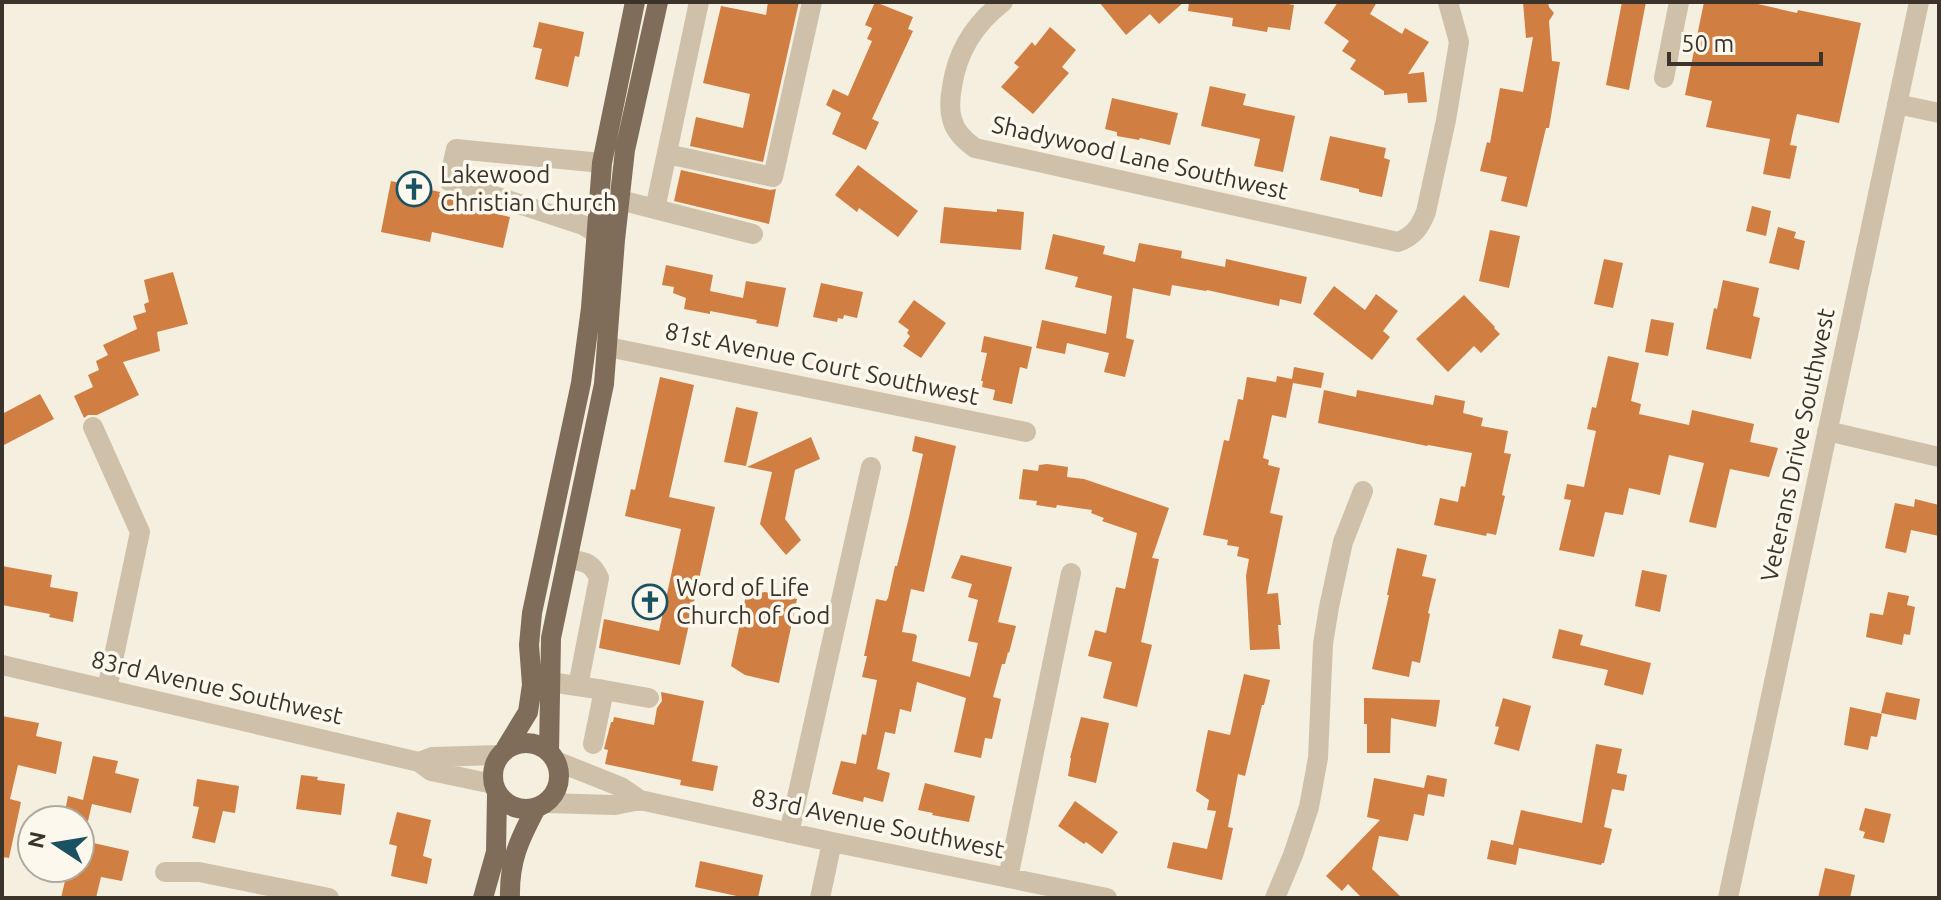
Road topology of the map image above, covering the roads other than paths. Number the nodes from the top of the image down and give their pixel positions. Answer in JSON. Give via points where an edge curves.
{"nodes":[{"id":1,"x":635,"y":2,"type":"edge"},
{"id":2,"x":658,"y":2,"type":"edge"},
{"id":3,"x":699,"y":2,"type":"edge"},
{"id":4,"x":812,"y":2,"type":"edge"},
{"id":5,"x":1003,"y":2,"type":"edge"},
{"id":6,"x":1448,"y":2,"type":"edge"},
{"id":7,"x":1679,"y":2,"type":"edge"},
{"id":8,"x":1919,"y":2,"type":"edge"},
{"id":9,"x":1664,"y":78,"type":"dead end"},
{"id":10,"x":1897,"y":104,"type":"junction"},
{"id":11,"x":1939,"y":113,"type":"edge"},
{"id":12,"x":667,"y":154,"type":"junction"},
{"id":13,"x":602,"y":163,"type":"junction"},
{"id":14,"x":620,"y":200,"type":"junction"},
{"id":15,"x":655,"y":209,"type":"junction"},
{"id":16,"x":595,"y":232,"type":"junction"},
{"id":17,"x":753,"y":234,"type":"dead end"},
{"id":18,"x":608,"y":347,"type":"junction"},
{"id":19,"x":93,"y":427,"type":"dead end"},
{"id":20,"x":1827,"y":431,"type":"junction"},
{"id":21,"x":1026,"y":432,"type":"dead end"},
{"id":22,"x":1939,"y":457,"type":"edge"},
{"id":23,"x":871,"y":467,"type":"dead end"},
{"id":24,"x":1363,"y":491,"type":"dead end"},
{"id":25,"x":567,"y":559,"type":"junction"},
{"id":26,"x":1071,"y":573,"type":"dead end"},
{"id":27,"x":2,"y":665,"type":"edge"},
{"id":28,"x":550,"y":682,"type":"junction"},
{"id":29,"x":578,"y":686,"type":"junction"},
{"id":30,"x":107,"y":689,"type":"junction"},
{"id":31,"x":604,"y":690,"type":"junction"},
{"id":32,"x":649,"y":698,"type":"dead end"},
{"id":33,"x":593,"y":744,"type":"dead end"},
{"id":34,"x":503,"y":752,"type":"junction"},
{"id":35,"x":552,"y":756,"type":"junction"},
{"id":36,"x":419,"y":762,"type":"junction"},
{"id":37,"x":495,"y":789,"type":"junction"},
{"id":38,"x":640,"y":800,"type":"junction"},
{"id":39,"x":541,"y":805,"type":"junction"},
{"id":40,"x":789,"y":833,"type":"junction"},
{"id":41,"x":832,"y":842,"type":"junction"},
{"id":42,"x":165,"y":872,"type":"dead end"},
{"id":43,"x":1008,"y":878,"type":"junction"},
{"id":44,"x":329,"y":898,"type":"edge"},
{"id":45,"x":483,"y":898,"type":"edge"},
{"id":46,"x":510,"y":898,"type":"edge"},
{"id":47,"x":820,"y":898,"type":"edge"},
{"id":48,"x":1107,"y":898,"type":"edge"},
{"id":49,"x":1275,"y":898,"type":"edge"},
{"id":50,"x":1728,"y":898,"type":"edge"}],
"edges":[{"from":1,"to":13,"type":"main road"},
{"from":2,"to":14,"type":"main road","via":[[625,150]]},
{"from":3,"to":12,"type":"street"},
{"from":4,"to":12,"type":"street","via":[[773,177]]},
{"from":5,"to":6,"type":"street","name":"Shadywood Lane Southwest","via":[[978,24],[955,68],[952,119],[975,148],[1398,242],[1413,235],[1426,212],[1459,42]]},
{"from":7,"to":9,"type":"street"},
{"from":8,"to":10,"type":"street","name":"Veterans Drive Southwest"},
{"from":10,"to":11,"type":"street"},
{"from":10,"to":20,"type":"street","name":"Veterans Drive Southwest"},
{"from":12,"to":15,"type":"street"},
{"from":13,"to":16,"type":"main road"},
{"from":13,"to":16,"type":"street","via":[[456,149],[449,181]]},
{"from":14,"to":15,"type":"street"},
{"from":14,"to":18,"type":"main road"},
{"from":15,"to":17,"type":"street"},
{"from":16,"to":34,"type":"main road","via":[[581,383],[532,613],[528,712]]},
{"from":18,"to":21,"type":"street","name":"81st Avenue Court Southwest"},
{"from":18,"to":25,"type":"main road"},
{"from":19,"to":30,"type":"street","via":[[140,532]]},
{"from":20,"to":22,"type":"street"},
{"from":20,"to":50,"type":"street","name":"Veterans Drive Southwest"},
{"from":23,"to":40,"type":"street"},
{"from":24,"to":49,"type":"street","via":[[1343,542],[1329,607],[1318,758],[1309,807]]},
{"from":25,"to":28,"type":"main road","via":[[551,638]]},
{"from":25,"to":29,"type":"street","via":[[588,563],[599,578]]},
{"from":26,"to":43,"type":"street"},
{"from":27,"to":30,"type":"street","name":"83rd Avenue Southwest"},
{"from":28,"to":29,"type":"street"},
{"from":28,"to":35,"type":"main road"},
{"from":29,"to":31,"type":"street"},
{"from":30,"to":36,"type":"street","name":"83rd Avenue Southwest"},
{"from":31,"to":32,"type":"street"},
{"from":31,"to":33,"type":"street"},
{"from":34,"to":35,"type":"main road","via":[[528,742]]},
{"from":34,"to":36,"type":"street","name":"83rd Avenue Southwest"},
{"from":34,"to":37,"type":"main road","via":[[494,764]]},
{"from":35,"to":38,"type":"street","name":"83rd Avenue Southwest"},
{"from":35,"to":39,"type":"main road","via":[[559,783]]},
{"from":36,"to":37,"type":"street","name":"83rd Avenue Southwest","via":[[431,771]]},
{"from":37,"to":39,"type":"main road","via":[[518,809]]},
{"from":37,"to":45,"type":"main road","via":[[496,852]]},
{"from":38,"to":39,"type":"street","name":"83rd Avenue Southwest"},
{"from":38,"to":40,"type":"street","name":"83rd Avenue Southwest"},
{"from":39,"to":46,"type":"main road","via":[[513,858]]},
{"from":40,"to":41,"type":"street","name":"83rd Avenue Southwest"},
{"from":41,"to":43,"type":"street","name":"83rd Avenue Southwest"},
{"from":41,"to":47,"type":"street"},
{"from":42,"to":44,"type":"street","via":[[199,872]]},
{"from":43,"to":48,"type":"street","name":"83rd Avenue Southwest"}]}
